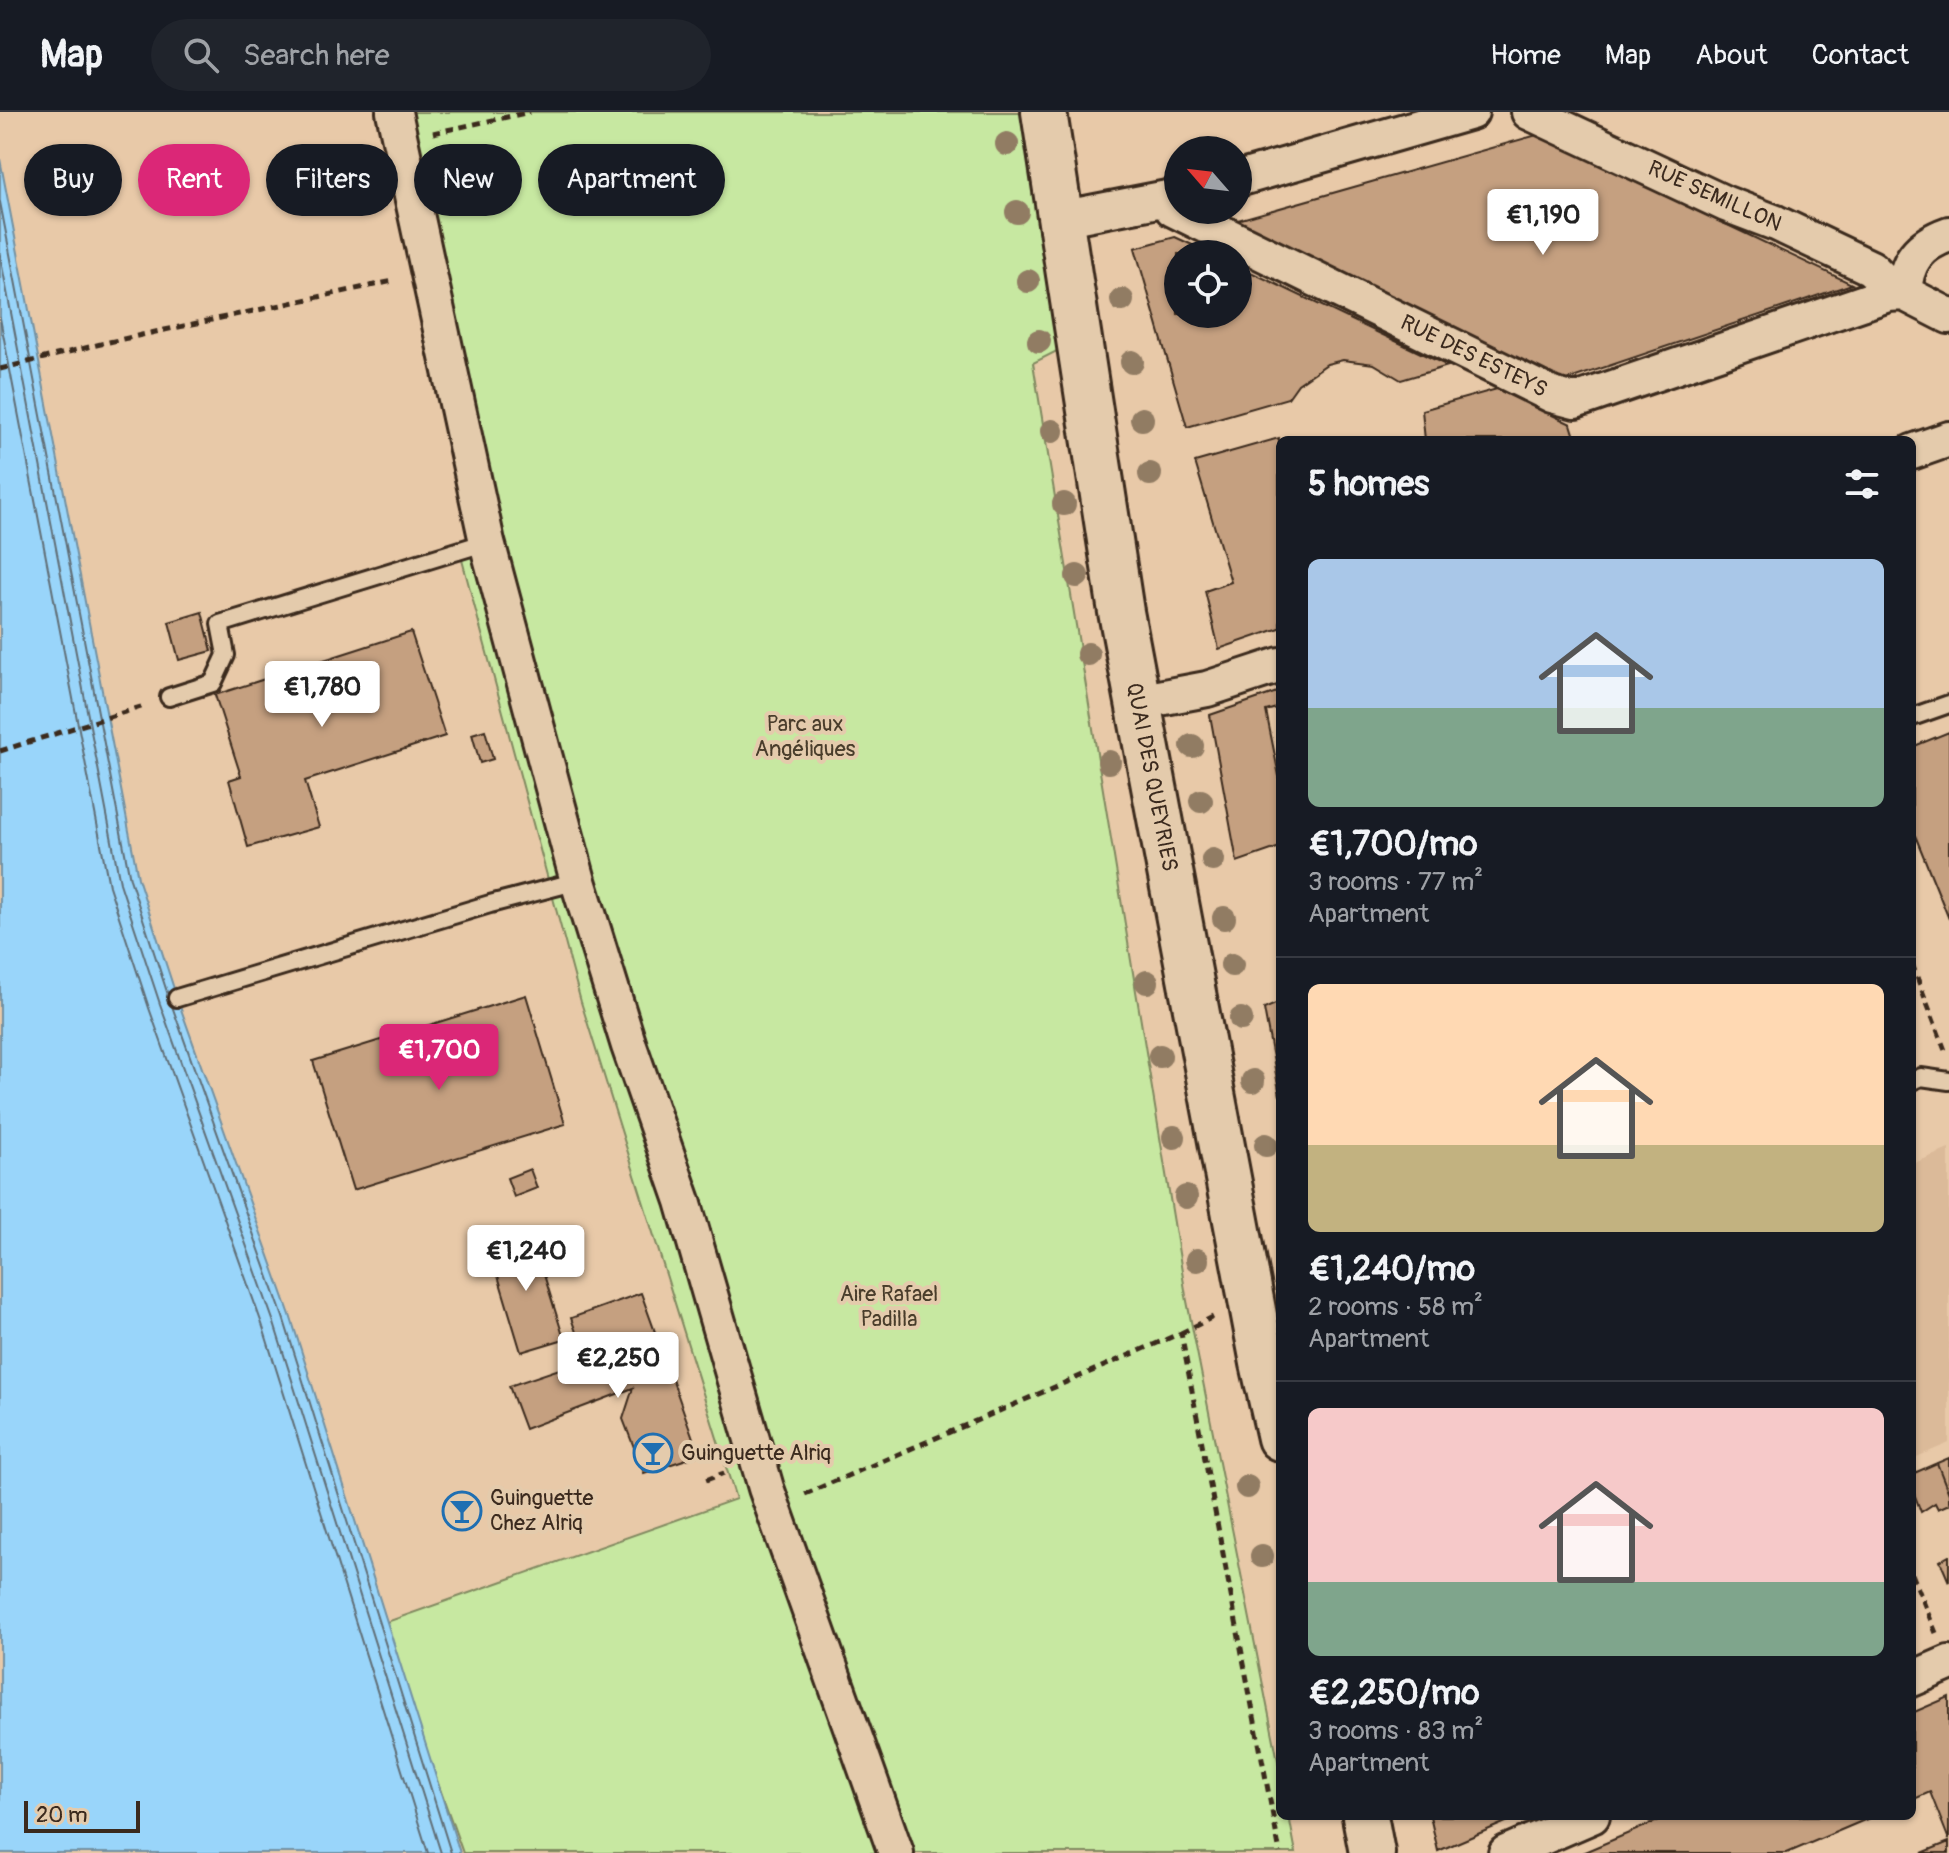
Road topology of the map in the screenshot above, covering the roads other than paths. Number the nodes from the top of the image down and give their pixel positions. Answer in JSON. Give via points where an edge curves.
{"nodes":[{"id":1,"x":394,"y":112,"type":"edge"},
{"id":2,"x":1044,"y":112,"type":"edge"},
{"id":3,"x":1471,"y":112,"type":"edge"},
{"id":4,"x":1529,"y":112,"type":"edge"},
{"id":5,"x":1252,"y":175,"type":"edge"},
{"id":6,"x":1164,"y":199,"type":"edge"},
{"id":7,"x":1060,"y":219,"type":"junction"},
{"id":8,"x":1204,"y":224,"type":"edge"},
{"id":9,"x":1949,"y":234,"type":"edge"},
{"id":10,"x":1896,"y":294,"type":"junction"},
{"id":11,"x":1949,"y":316,"type":"edge"},
{"id":12,"x":1949,"y":439,"type":"edge"},
{"id":13,"x":1916,"y":451,"type":"edge"},
{"id":14,"x":487,"y":542,"type":"junction"},
{"id":15,"x":1276,"y":666,"type":"edge"},
{"id":16,"x":169,"y":697,"type":"road end"},
{"id":17,"x":1138,"y":702,"type":"junction"},
{"id":18,"x":1949,"y":704,"type":"edge"},
{"id":19,"x":1916,"y":716,"type":"edge"},
{"id":20,"x":578,"y":881,"type":"junction"},
{"id":21,"x":177,"y":998,"type":"dead end"},
{"id":22,"x":1916,"y":1079,"type":"edge"},
{"id":23,"x":1949,"y":1081,"type":"edge"},
{"id":24,"x":1271,"y":1360,"type":"edge"},
{"id":25,"x":1276,"y":1403,"type":"edge"},
{"id":26,"x":1948,"y":1663,"type":"edge"},
{"id":27,"x":1916,"y":1677,"type":"edge"},
{"id":28,"x":1366,"y":1820,"type":"edge"},
{"id":29,"x":1583,"y":1820,"type":"edge"},
{"id":30,"x":896,"y":1853,"type":"edge"},
{"id":31,"x":1372,"y":1853,"type":"edge"},
{"id":32,"x":1506,"y":1853,"type":"edge"}],
"edges":[{"from":1,"to":14,"type":"street"},
{"from":2,"to":7,"type":"main road","name":"QUAI DES QUEYRIES"},
{"from":3,"to":5,"type":"street"},
{"from":4,"to":10,"type":"street","name":"RUE SEMILLON","via":[[1871,268]]},
{"from":6,"to":7,"type":"street"},
{"from":7,"to":17,"type":"main road","name":"QUAI DES QUEYRIES"},
{"from":8,"to":10,"type":"street","name":"RUE DES ESTEYS","via":[[1552,395],[1575,401]]},
{"from":9,"to":10,"type":"street","via":[[1927,242]]},
{"from":10,"to":11,"type":"street"},
{"from":12,"to":13,"type":"street"},
{"from":14,"to":16,"type":"lane","via":[[220,624],[226,655],[213,683]]},
{"from":14,"to":20,"type":"street"},
{"from":15,"to":17,"type":"street","via":[[1207,689]]},
{"from":17,"to":24,"type":"main road","name":"QUAI DES QUEYRIES"},
{"from":18,"to":19,"type":"lane"},
{"from":20,"to":21,"type":"lane"},
{"from":20,"to":30,"type":"street","via":[[683,1201],[766,1488]]},
{"from":22,"to":23,"type":"lane"},
{"from":24,"to":25,"type":"main road","name":"QUAI DES QUEYRIES"},
{"from":26,"to":27,"type":"street"},
{"from":28,"to":31,"type":"main road"},
{"from":29,"to":32,"type":"street"}]}
